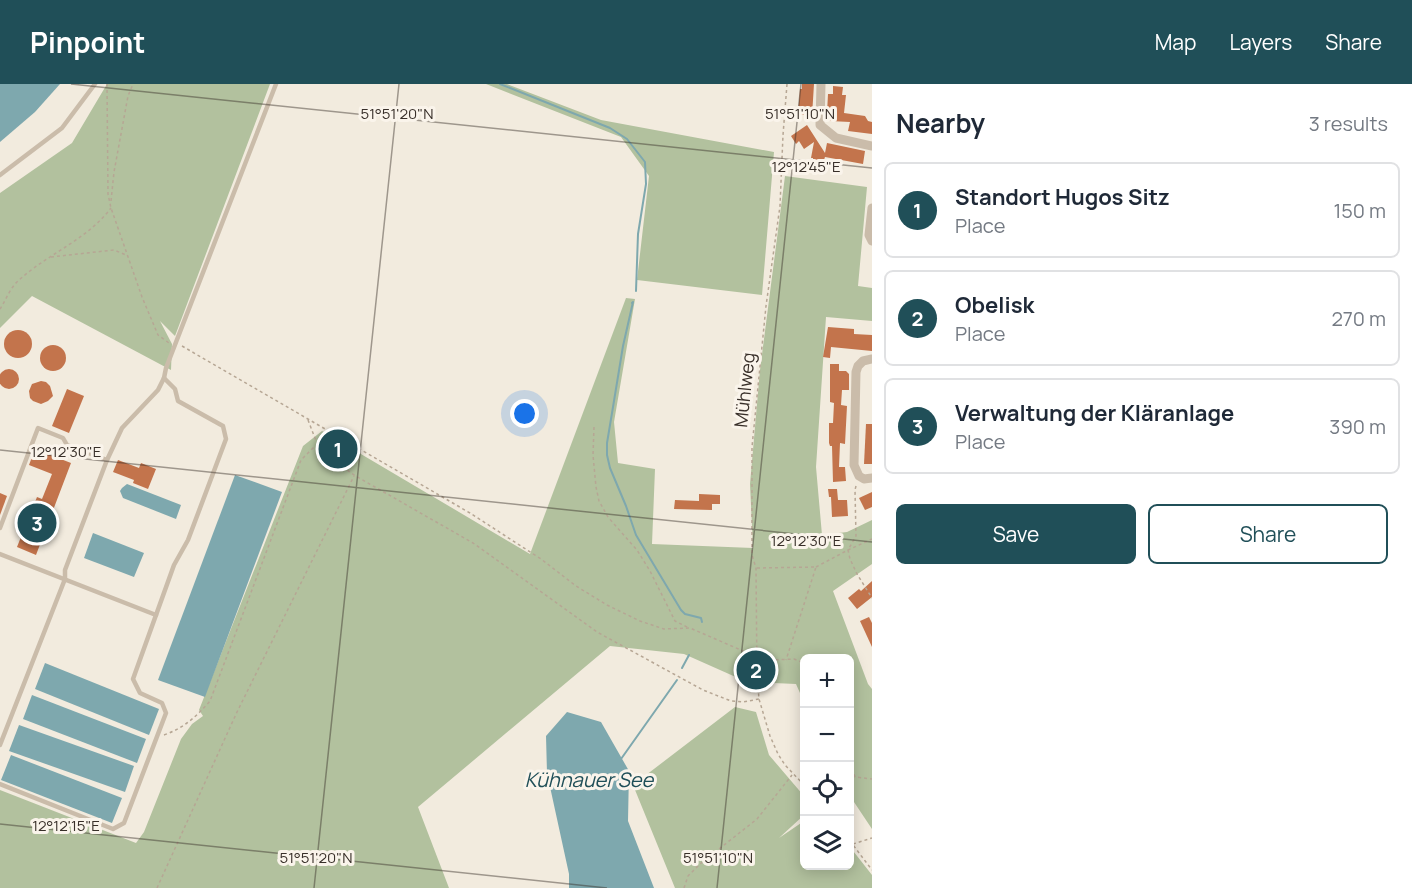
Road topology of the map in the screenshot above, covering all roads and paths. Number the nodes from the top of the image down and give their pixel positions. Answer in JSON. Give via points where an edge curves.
{"nodes":[{"id":1,"x":95,"y":84,"type":"edge"},
{"id":2,"x":107,"y":84,"type":"edge"},
{"id":3,"x":133,"y":84,"type":"edge"},
{"id":4,"x":276,"y":84,"type":"edge"},
{"id":5,"x":787,"y":84,"type":"edge"},
{"id":6,"x":821,"y":84,"type":"edge"},
{"id":7,"x":872,"y":146,"type":"edge"},
{"id":8,"x":0,"y":175,"type":"edge"},
{"id":9,"x":111,"y":208,"type":"junction"},
{"id":10,"x":872,"y":208,"type":"edge"},
{"id":11,"x":872,"y":241,"type":"edge"},
{"id":12,"x":128,"y":255,"type":"junction"},
{"id":13,"x":50,"y":257,"type":"junction"},
{"id":14,"x":0,"y":309,"type":"edge"},
{"id":15,"x":176,"y":343,"type":"junction"},
{"id":16,"x":872,"y":359,"type":"edge"},
{"id":17,"x":164,"y":378,"type":"junction"},
{"id":18,"x":308,"y":419,"type":"junction"},
{"id":19,"x":594,"y":427,"type":"dead end"},
{"id":20,"x":318,"y":446,"type":"junction"},
{"id":21,"x":107,"y":460,"type":"junction"},
{"id":22,"x":354,"y":475,"type":"junction"},
{"id":23,"x":872,"y":478,"type":"edge"},
{"id":24,"x":855,"y":490,"type":"dead end"},
{"id":25,"x":0,"y":528,"type":"edge"},
{"id":26,"x":872,"y":539,"type":"edge"},
{"id":27,"x":848,"y":550,"type":"junction"},
{"id":28,"x":0,"y":554,"type":"edge"},
{"id":29,"x":816,"y":567,"type":"junction"},
{"id":30,"x":756,"y":568,"type":"junction"},
{"id":31,"x":65,"y":579,"type":"junction"},
{"id":32,"x":872,"y":598,"type":"edge"},
{"id":33,"x":156,"y":615,"type":"junction"},
{"id":34,"x":690,"y":628,"type":"junction"},
{"id":35,"x":757,"y":657,"type":"junction"},
{"id":36,"x":786,"y":660,"type":"junction"},
{"id":37,"x":800,"y":661,"type":"edge"},
{"id":38,"x":759,"y":699,"type":"junction"},
{"id":39,"x":156,"y":738,"type":"junction"},
{"id":40,"x":0,"y":745,"type":"edge"},
{"id":41,"x":792,"y":774,"type":"junction"},
{"id":42,"x":854,"y":775,"type":"edge"},
{"id":43,"x":872,"y":779,"type":"edge"},
{"id":44,"x":800,"y":781,"type":"edge"},
{"id":45,"x":0,"y":784,"type":"edge"},
{"id":46,"x":872,"y":838,"type":"edge"},
{"id":47,"x":854,"y":843,"type":"edge"},
{"id":48,"x":854,"y":847,"type":"edge"},
{"id":49,"x":872,"y":870,"type":"edge"},
{"id":50,"x":157,"y":888,"type":"edge"},
{"id":51,"x":684,"y":888,"type":"edge"}],
"edges":[{"from":1,"to":8,"type":"lane","via":[[62,128]]},
{"from":2,"to":9,"type":"path"},
{"from":3,"to":9,"type":"path","via":[[114,172]]},
{"from":4,"to":15,"type":"lane"},
{"from":5,"to":30,"type":"path","name":"Mühlweg","via":[[780,206],[752,447],[752,555]]},
{"from":6,"to":7,"type":"street","via":[[820,125],[836,138]]},
{"from":9,"to":12,"type":"path"},
{"from":9,"to":13,"type":"path","via":[[101,221]]},
{"from":10,"to":11,"type":"street"},
{"from":12,"to":13,"type":"path","via":[[114,250]]},
{"from":12,"to":15,"type":"path","via":[[158,335]]},
{"from":13,"to":14,"type":"path","via":[[15,283]]},
{"from":15,"to":17,"type":"lane"},
{"from":15,"to":18,"type":"path"},
{"from":16,"to":23,"type":"street","via":[[863,361],[856,372],[854,465],[859,476]]},
{"from":17,"to":21,"type":"lane","via":[[158,390],[122,428]]},
{"from":17,"to":33,"type":"lane","via":[[175,389],[178,401],[223,426],[226,439]]},
{"from":18,"to":20,"type":"path"},
{"from":18,"to":34,"type":"path","via":[[470,513],[607,604],[664,629]]},
{"from":19,"to":34,"type":"path","via":[[599,501],[651,571],[675,621]]},
{"from":20,"to":22,"type":"path"},
{"from":20,"to":39,"type":"path","via":[[301,460],[210,701],[189,722]]},
{"from":21,"to":25,"type":"lane","via":[[38,428]]},
{"from":21,"to":31,"type":"lane"},
{"from":22,"to":38,"type":"path","via":[[472,543],[597,632],[703,690],[731,701]]},
{"from":22,"to":50,"type":"path","via":[[237,712]]},
{"from":24,"to":27,"type":"path","via":[[856,536]]},
{"from":26,"to":27,"type":"path"},
{"from":27,"to":29,"type":"path"},
{"from":27,"to":32,"type":"path"},
{"from":28,"to":31,"type":"lane"},
{"from":29,"to":30,"type":"path"},
{"from":29,"to":36,"type":"path"},
{"from":30,"to":35,"type":"path","name":"Mühlweg"},
{"from":31,"to":33,"type":"lane"},
{"from":31,"to":40,"type":"lane"},
{"from":33,"to":39,"type":"lane","via":[[133,679],[140,693],[162,704],[165,713]]},
{"from":34,"to":35,"type":"path"},
{"from":35,"to":36,"type":"path"},
{"from":35,"to":38,"type":"path","name":"Mühlweg"},
{"from":36,"to":37,"type":"path"},
{"from":38,"to":41,"type":"path","name":"Mühlweg","via":[[770,736]]},
{"from":39,"to":45,"type":"lane","via":[[124,823],[113,829]]},
{"from":41,"to":44,"type":"path","name":"Mühlweg"},
{"from":41,"to":51,"type":"path","via":[[757,819],[700,864],[688,876]]},
{"from":42,"to":43,"type":"path"},
{"from":46,"to":47,"type":"path"},
{"from":48,"to":49,"type":"path"}]}
